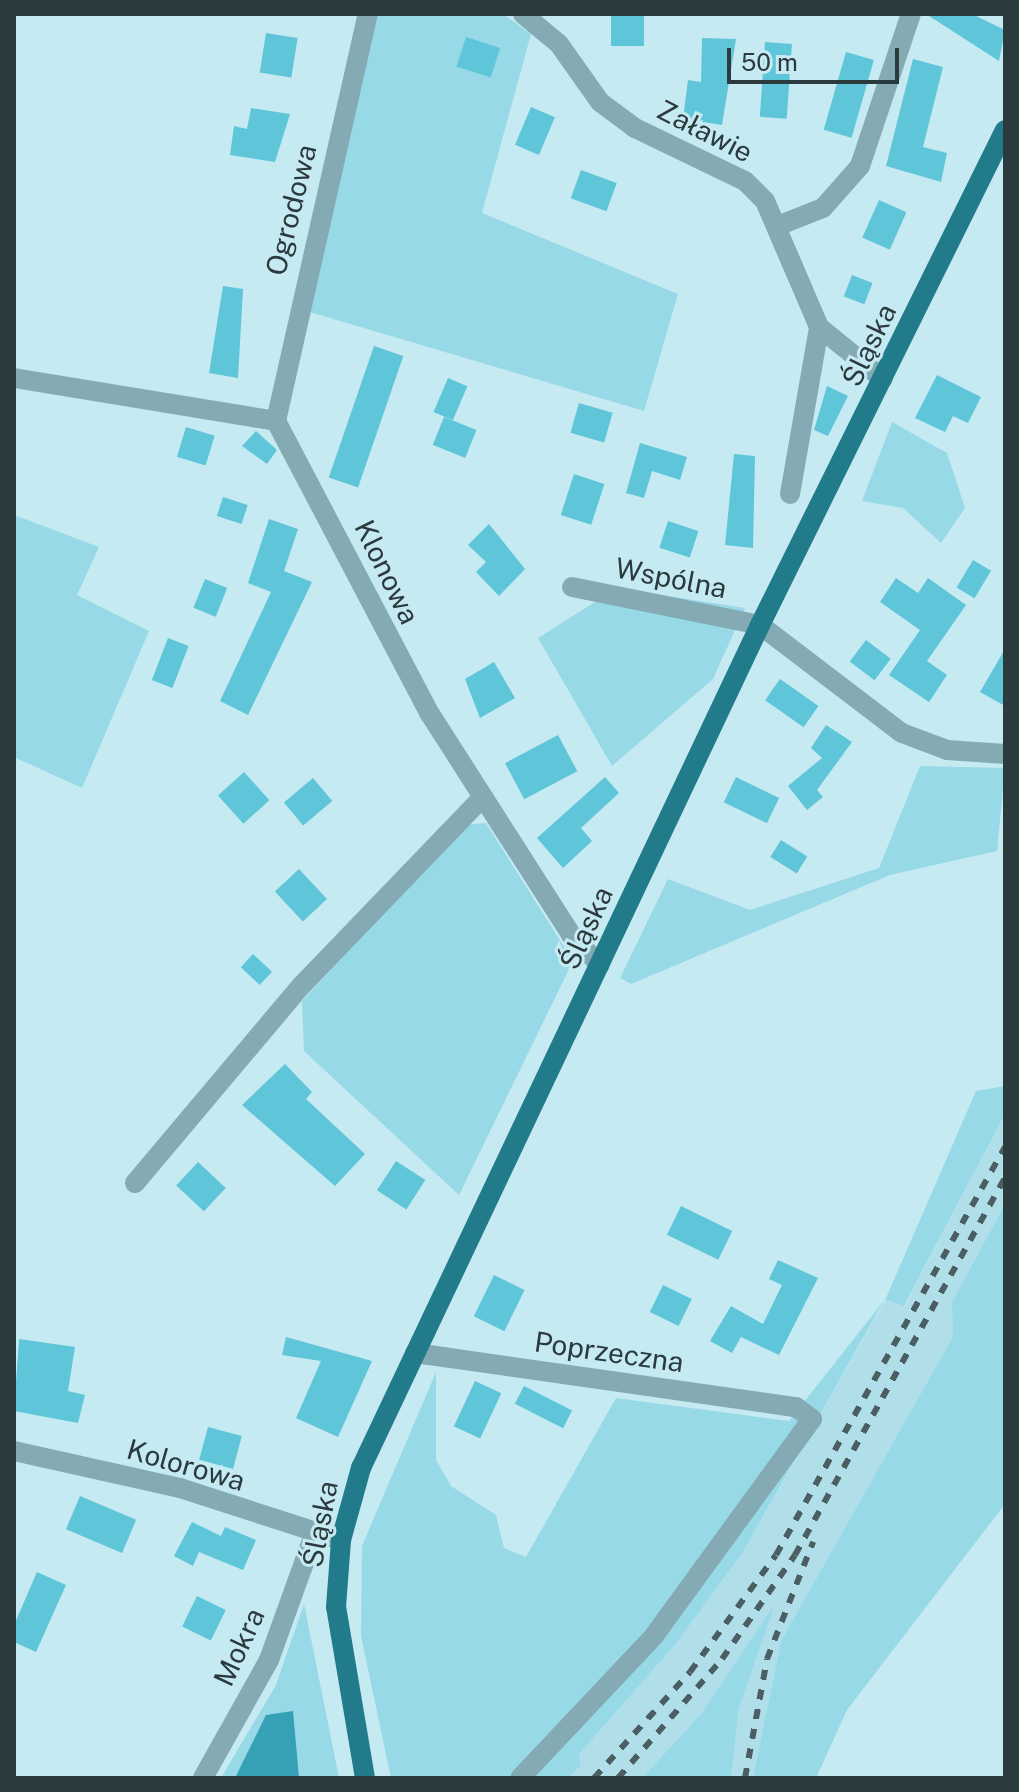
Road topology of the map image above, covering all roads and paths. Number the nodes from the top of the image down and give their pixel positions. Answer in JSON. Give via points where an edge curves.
{"nodes":[{"id":1,"x":368,"y":14,"type":"edge"},
{"id":2,"x":523,"y":14,"type":"edge"},
{"id":3,"x":911,"y":14,"type":"edge"},
{"id":4,"x":1005,"y":130,"type":"edge"},
{"id":5,"x":780,"y":225,"type":"junction"},
{"id":6,"x":819,"y":327,"type":"junction"},
{"id":7,"x":14,"y":378,"type":"edge"},
{"id":8,"x":883,"y":379,"type":"junction"},
{"id":9,"x":276,"y":421,"type":"junction"},
{"id":10,"x":790,"y":494,"type":"dead end"},
{"id":11,"x":572,"y":587,"type":"dead end"},
{"id":12,"x":760,"y":625,"type":"junction"},
{"id":13,"x":1005,"y":754,"type":"edge"},
{"id":14,"x":482,"y":798,"type":"junction"},
{"id":15,"x":600,"y":965,"type":"junction"},
{"id":16,"x":135,"y":1183,"type":"dead end"},
{"id":17,"x":415,"y":1353,"type":"junction"},
{"id":18,"x":14,"y":1451,"type":"edge"},
{"id":19,"x":314,"y":1535,"type":"junction"},
{"id":20,"x":341,"y":1540,"type":"junction"},
{"id":21,"x":203,"y":1778,"type":"edge"},
{"id":22,"x":365,"y":1778,"type":"edge"},
{"id":23,"x":520,"y":1778,"type":"edge"}],
"edges":[{"from":1,"to":9,"type":"street","name":"Ogrodowa"},
{"from":2,"to":5,"type":"street","name":"Załawie","via":[[559,44],[600,102],[635,128],[745,181]]},
{"from":3,"to":5,"type":"street","via":[[860,166],[823,208]]},
{"from":4,"to":8,"type":"main road","name":"Śląska"},
{"from":5,"to":6,"type":"street","name":"Załawie","via":[[798,294]]},
{"from":6,"to":8,"type":"street","name":"Załawie"},
{"from":6,"to":10,"type":"street"},
{"from":7,"to":9,"type":"street"},
{"from":8,"to":12,"type":"main road","name":"Śląska"},
{"from":9,"to":14,"type":"street","name":"Klonowa","via":[[374,597],[397,659]]},
{"from":11,"to":12,"type":"street","name":"Wspólna"},
{"from":12,"to":13,"type":"street","via":[[868,715],[902,733],[947,750]]},
{"from":12,"to":15,"type":"main road","name":"Śląska"},
{"from":14,"to":15,"type":"street","name":"Klonowa","via":[[572,936]]},
{"from":14,"to":16,"type":"street","via":[[302,985]]},
{"from":15,"to":17,"type":"main road","name":"Śląska"},
{"from":17,"to":20,"type":"main road","name":"Śląska","via":[[361,1468]]},
{"from":17,"to":23,"type":"street","name":"Poprzeczna","via":[[796,1407],[812,1419],[654,1636]]},
{"from":18,"to":19,"type":"street","name":"Kolorowa","via":[[180,1488]]},
{"from":19,"to":20,"type":"street","name":"Kolorowa"},
{"from":19,"to":21,"type":"street","name":"Mokra","via":[[269,1660]]},
{"from":20,"to":22,"type":"main road","name":"Śląska","via":[[339,1638]]}]}
